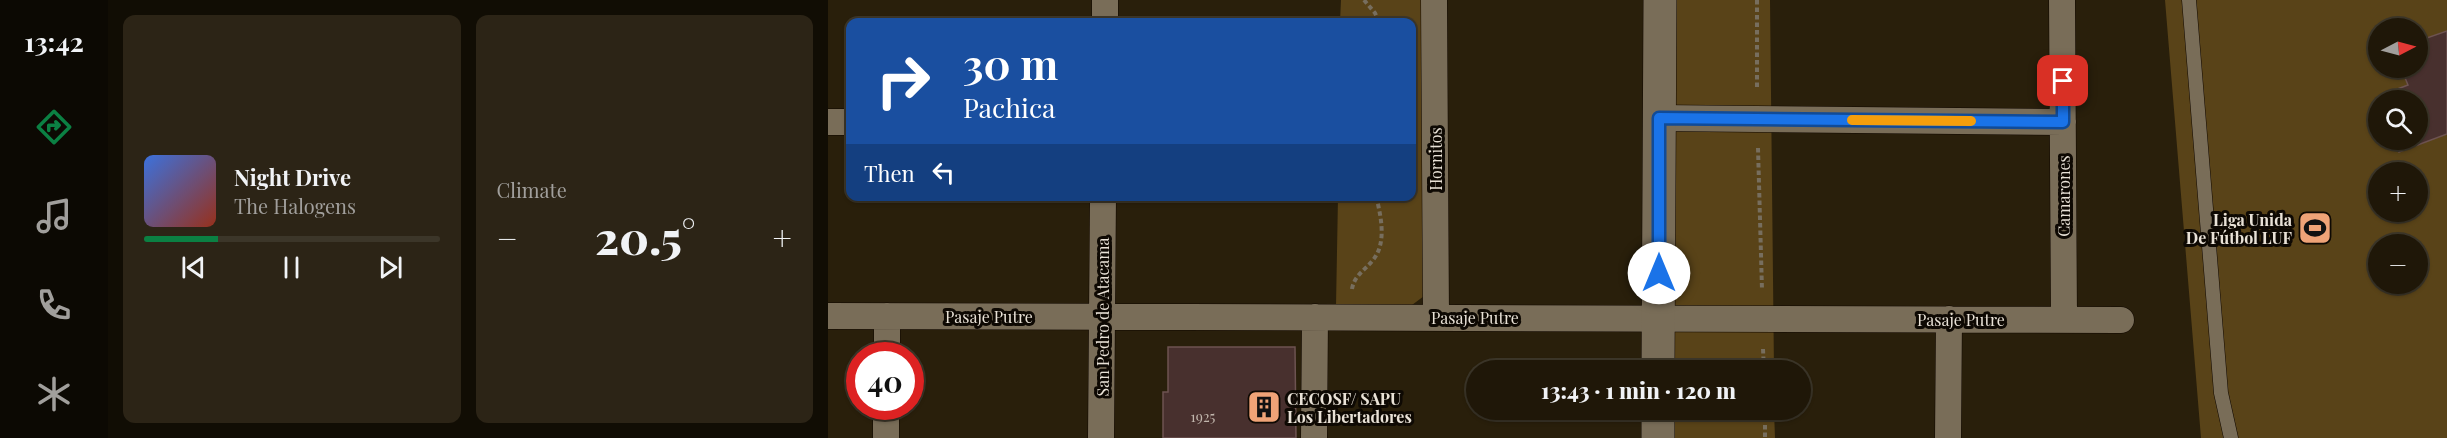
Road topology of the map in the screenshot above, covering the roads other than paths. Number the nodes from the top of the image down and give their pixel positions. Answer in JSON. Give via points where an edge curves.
{"nodes":[{"id":1,"x":1105,"y":0,"type":"edge"},
{"id":2,"x":1434,"y":0,"type":"edge"},
{"id":3,"x":1660,"y":0,"type":"edge"},
{"id":4,"x":2062,"y":0,"type":"edge"},
{"id":5,"x":2189,"y":0,"type":"edge"},
{"id":6,"x":1105,"y":18,"type":"edge"},
{"id":7,"x":1659,"y":118,"type":"junction"},
{"id":8,"x":828,"y":122,"type":"edge"},
{"id":9,"x":846,"y":122,"type":"edge"},
{"id":10,"x":2063,"y":122,"type":"junction"},
{"id":11,"x":1103,"y":201,"type":"edge"},
{"id":12,"x":828,"y":316,"type":"edge"},
{"id":13,"x":887,"y":316,"type":"junction"},
{"id":14,"x":1102,"y":316,"type":"junction"},
{"id":15,"x":1314,"y":317,"type":"junction"},
{"id":16,"x":1436,"y":317,"type":"junction"},
{"id":17,"x":1659,"y":318,"type":"junction"},
{"id":18,"x":1949,"y":318,"type":"junction"},
{"id":19,"x":2064,"y":319,"type":"junction"},
{"id":20,"x":2121,"y":320,"type":"dead end"},
{"id":21,"x":887,"y":342,"type":"edge"},
{"id":22,"x":1658,"y":360,"type":"edge"},
{"id":23,"x":886,"y":420,"type":"edge"},
{"id":24,"x":1658,"y":420,"type":"edge"},
{"id":25,"x":886,"y":438,"type":"edge"},
{"id":26,"x":1101,"y":438,"type":"edge"},
{"id":27,"x":1314,"y":438,"type":"edge"},
{"id":28,"x":1658,"y":438,"type":"edge"},
{"id":29,"x":1948,"y":438,"type":"edge"},
{"id":30,"x":2231,"y":438,"type":"edge"}],
"edges":[{"from":1,"to":6,"type":"street"},
{"from":2,"to":16,"type":"street","name":"Hornitos"},
{"from":3,"to":7,"type":"street"},
{"from":4,"to":10,"type":"street","name":"Camarones"},
{"from":5,"to":30,"type":"lane","via":[[2221,393]]},
{"from":7,"to":10,"type":"street"},
{"from":7,"to":17,"type":"street"},
{"from":8,"to":9,"type":"street"},
{"from":10,"to":19,"type":"street","name":"Camarones"},
{"from":11,"to":14,"type":"street","name":"San Pedro de Atacama"},
{"from":12,"to":13,"type":"street","name":"Pasaje Putre"},
{"from":13,"to":14,"type":"street","name":"Pasaje Putre"},
{"from":13,"to":21,"type":"street"},
{"from":14,"to":15,"type":"street","name":"Pasaje Putre"},
{"from":14,"to":26,"type":"street","name":"San Pedro de Atacama"},
{"from":15,"to":16,"type":"street","name":"Pasaje Putre"},
{"from":15,"to":27,"type":"street"},
{"from":16,"to":17,"type":"street","name":"Pasaje Putre"},
{"from":17,"to":18,"type":"street","name":"Pasaje Putre"},
{"from":17,"to":22,"type":"street"},
{"from":18,"to":19,"type":"street","name":"Pasaje Putre"},
{"from":18,"to":29,"type":"street"},
{"from":19,"to":20,"type":"street","name":"Pasaje Putre"},
{"from":23,"to":25,"type":"street"},
{"from":24,"to":28,"type":"street"}]}
